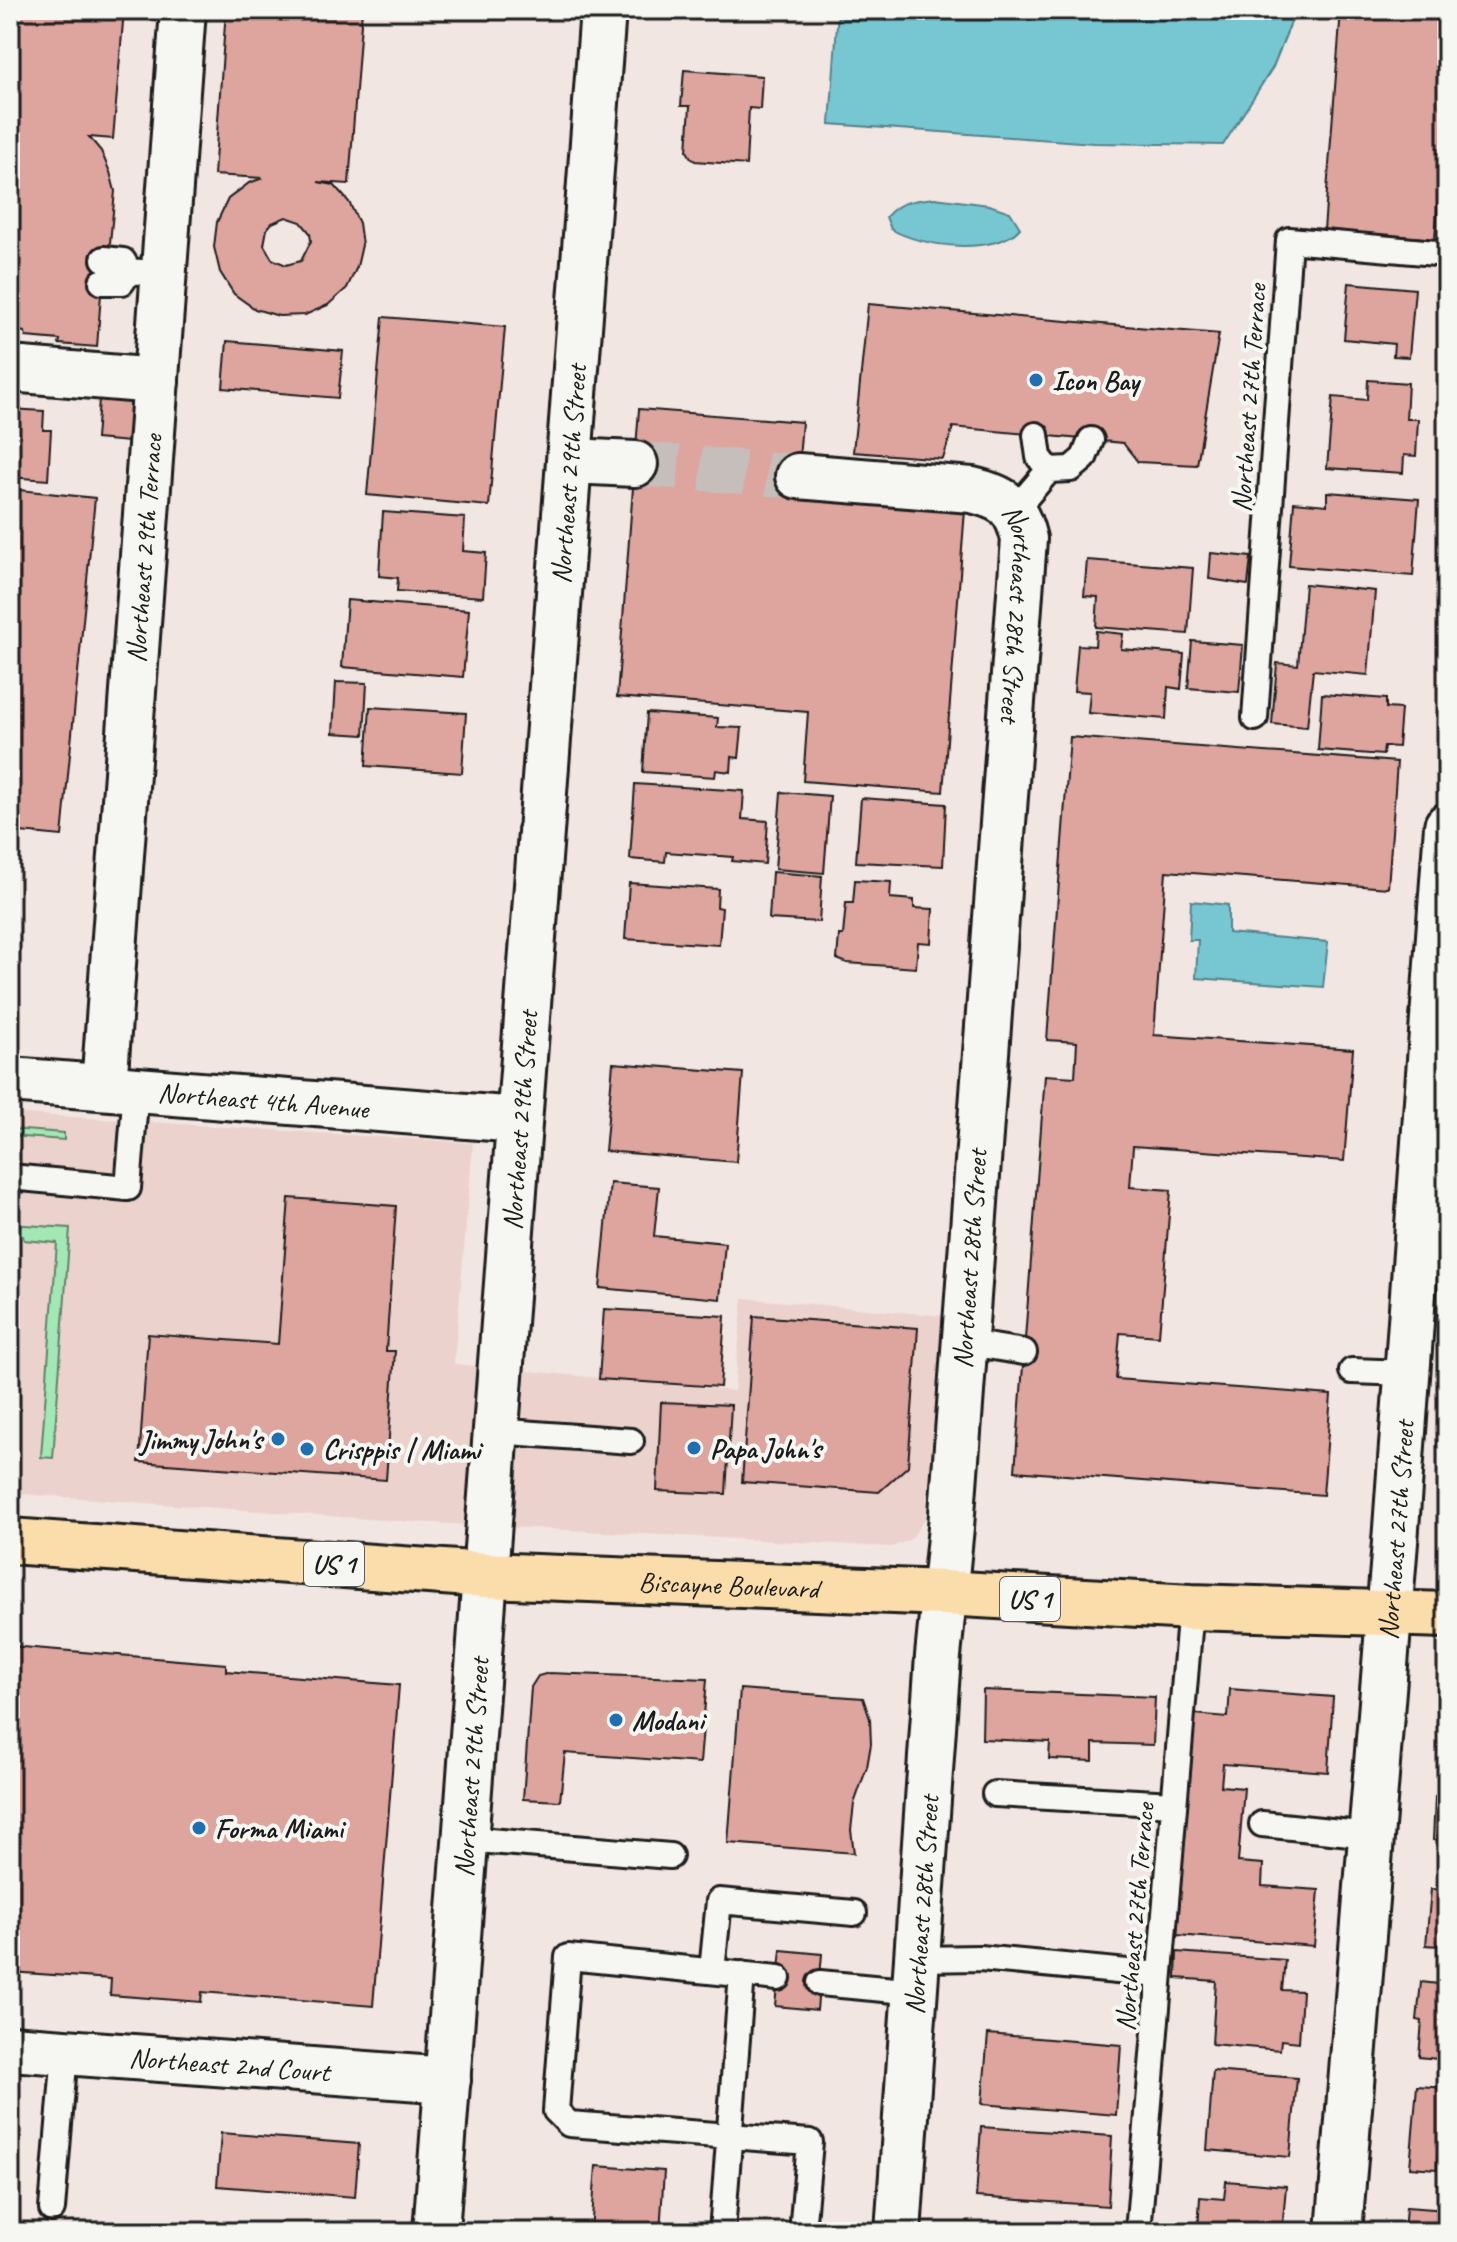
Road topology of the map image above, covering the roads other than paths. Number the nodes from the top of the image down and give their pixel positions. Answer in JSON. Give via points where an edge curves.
{"nodes":[{"id":1,"x":183,"y":10,"type":"edge"},
{"id":2,"x":603,"y":10,"type":"edge"},
{"id":3,"x":1447,"y":254,"type":"edge"},
{"id":4,"x":103,"y":270,"type":"dead end"},
{"id":5,"x":147,"y":272,"type":"junction"},
{"id":6,"x":10,"y":369,"type":"edge"},
{"id":7,"x":156,"y":381,"type":"junction"},
{"id":8,"x":1036,"y":435,"type":"dead end"},
{"id":9,"x":1091,"y":440,"type":"dead end"},
{"id":10,"x":570,"y":461,"type":"junction"},
{"id":11,"x":635,"y":464,"type":"tunnel mouth"},
{"id":12,"x":1049,"y":470,"type":"junction"},
{"id":13,"x":798,"y":476,"type":"tunnel mouth"},
{"id":14,"x":1014,"y":511,"type":"junction"},
{"id":15,"x":1255,"y":718,"type":"dead end"},
{"id":16,"x":1447,"y":826,"type":"edge"},
{"id":17,"x":10,"y":1080,"type":"edge"},
{"id":18,"x":120,"y":1088,"type":"junction"},
{"id":19,"x":518,"y":1120,"type":"junction"},
{"id":20,"x":10,"y":1177,"type":"edge"},
{"id":21,"x":962,"y":1342,"type":"junction"},
{"id":22,"x":1024,"y":1352,"type":"dead end"},
{"id":23,"x":1352,"y":1371,"type":"dead end"},
{"id":24,"x":1406,"y":1373,"type":"junction"},
{"id":25,"x":495,"y":1431,"type":"junction"},
{"id":26,"x":631,"y":1441,"type":"dead end"},
{"id":27,"x":10,"y":1541,"type":"edge"},
{"id":28,"x":485,"y":1575,"type":"junction"},
{"id":29,"x":944,"y":1593,"type":"junction"},
{"id":30,"x":1191,"y":1607,"type":"junction"},
{"id":31,"x":1389,"y":1612,"type":"junction"},
{"id":32,"x":1447,"y":1615,"type":"edge"},
{"id":33,"x":995,"y":1794,"type":"dead end"},
{"id":34,"x":1174,"y":1804,"type":"junction"},
{"id":35,"x":1262,"y":1824,"type":"dead end"},
{"id":36,"x":1370,"y":1835,"type":"junction"},
{"id":37,"x":466,"y":1839,"type":"junction"},
{"id":38,"x":670,"y":1856,"type":"dead end"},
{"id":39,"x":854,"y":1913,"type":"dead end"},
{"id":40,"x":712,"y":1971,"type":"junction"},
{"id":41,"x":742,"y":1974,"type":"junction"},
{"id":42,"x":1159,"y":1975,"type":"junction"},
{"id":43,"x":917,"y":1976,"type":"junction"},
{"id":44,"x":778,"y":1978,"type":"dead end"},
{"id":45,"x":820,"y":1983,"type":"dead end"},
{"id":46,"x":10,"y":2048,"type":"edge"},
{"id":47,"x":65,"y":2052,"type":"junction"},
{"id":48,"x":448,"y":2080,"type":"junction"},
{"id":49,"x":730,"y":2136,"type":"junction"},
{"id":50,"x":52,"y":2209,"type":"dead end"},
{"id":51,"x":436,"y":2232,"type":"edge"},
{"id":52,"x":722,"y":2232,"type":"edge"},
{"id":53,"x":802,"y":2232,"type":"edge"},
{"id":54,"x":898,"y":2232,"type":"edge"},
{"id":55,"x":1138,"y":2232,"type":"edge"},
{"id":56,"x":1339,"y":2232,"type":"edge"}],
"edges":[{"from":1,"to":5,"type":"street","name":"Northeast 29th Terrace"},
{"from":2,"to":10,"type":"street","name":"Northeast 29th Street"},
{"from":3,"to":15,"type":"lane","name":"Northeast 27th Terrace","via":[[1289,240]]},
{"from":4,"to":5,"type":"lane","via":[[123,261]]},
{"from":5,"to":7,"type":"street","name":"Northeast 29th Terrace"},
{"from":6,"to":7,"type":"street"},
{"from":7,"to":18,"type":"street","name":"Northeast 29th Terrace"},
{"from":8,"to":12,"type":"lane","via":[[1039,457]]},
{"from":9,"to":12,"type":"lane","via":[[1084,458],[1071,469]]},
{"from":10,"to":11,"type":"street"},
{"from":10,"to":19,"type":"street","name":"Northeast 29th Street"},
{"from":12,"to":14,"type":"lane"},
{"from":13,"to":14,"type":"street","name":"Northeast 28th Street","via":[[972,490],[1006,502]]},
{"from":14,"to":21,"type":"street","name":"Northeast 28th Street","via":[[1024,539]]},
{"from":16,"to":24,"type":"street","name":"Northeast 27th Street"},
{"from":17,"to":18,"type":"street","name":"Northeast 4th Avenue"},
{"from":18,"to":19,"type":"street","name":"Northeast 4th Avenue"},
{"from":18,"to":20,"type":"lane","via":[[128,1188]]},
{"from":19,"to":25,"type":"street","name":"Northeast 29th Street"},
{"from":21,"to":22,"type":"lane"},
{"from":21,"to":29,"type":"street","name":"Northeast 28th Street"},
{"from":23,"to":24,"type":"lane"},
{"from":24,"to":31,"type":"street","name":"Northeast 27th Street"},
{"from":25,"to":26,"type":"lane"},
{"from":25,"to":28,"type":"street","name":"Northeast 29th Street"},
{"from":27,"to":28,"type":"main road","name":"Biscayne Boulevard","number":"US 1"},
{"from":28,"to":29,"type":"main road","name":"Biscayne Boulevard","number":"US 1"},
{"from":28,"to":37,"type":"street","name":"Northeast 29th Street"},
{"from":29,"to":30,"type":"main road","name":"Biscayne Boulevard","number":"US 1"},
{"from":29,"to":43,"type":"street","name":"Northeast 28th Street"},
{"from":30,"to":31,"type":"main road","name":"Biscayne Boulevard","number":"US 1"},
{"from":30,"to":34,"type":"lane","name":"Northeast 27th Terrace"},
{"from":31,"to":32,"type":"main road","name":"Biscayne Boulevard","number":"US 1"},
{"from":31,"to":36,"type":"street","name":"Northeast 27th Street"},
{"from":33,"to":34,"type":"lane"},
{"from":34,"to":42,"type":"lane","name":"Northeast 27th Terrace"},
{"from":35,"to":36,"type":"lane"},
{"from":36,"to":56,"type":"street","name":"Northeast 27th Street"},
{"from":37,"to":38,"type":"lane"},
{"from":37,"to":48,"type":"street","name":"Northeast 29th Street"},
{"from":39,"to":40,"type":"lane","via":[[719,1901]]},
{"from":40,"to":41,"type":"lane"},
{"from":40,"to":49,"type":"lane","via":[[568,1957],[556,2111],[569,2124]]},
{"from":41,"to":44,"type":"lane"},
{"from":41,"to":49,"type":"lane"},
{"from":42,"to":43,"type":"lane","via":[[980,1958]]},
{"from":42,"to":55,"type":"lane","name":"Northeast 27th Terrace"},
{"from":43,"to":45,"type":"lane"},
{"from":43,"to":54,"type":"street","name":"Northeast 28th Street"},
{"from":46,"to":47,"type":"street","name":"Northeast 2nd Court"},
{"from":47,"to":48,"type":"street","name":"Northeast 2nd Court"},
{"from":47,"to":50,"type":"lane"},
{"from":48,"to":51,"type":"street","name":"Northeast 29th Street"},
{"from":49,"to":52,"type":"lane"},
{"from":49,"to":53,"type":"lane","via":[[810,2142]]}]}
